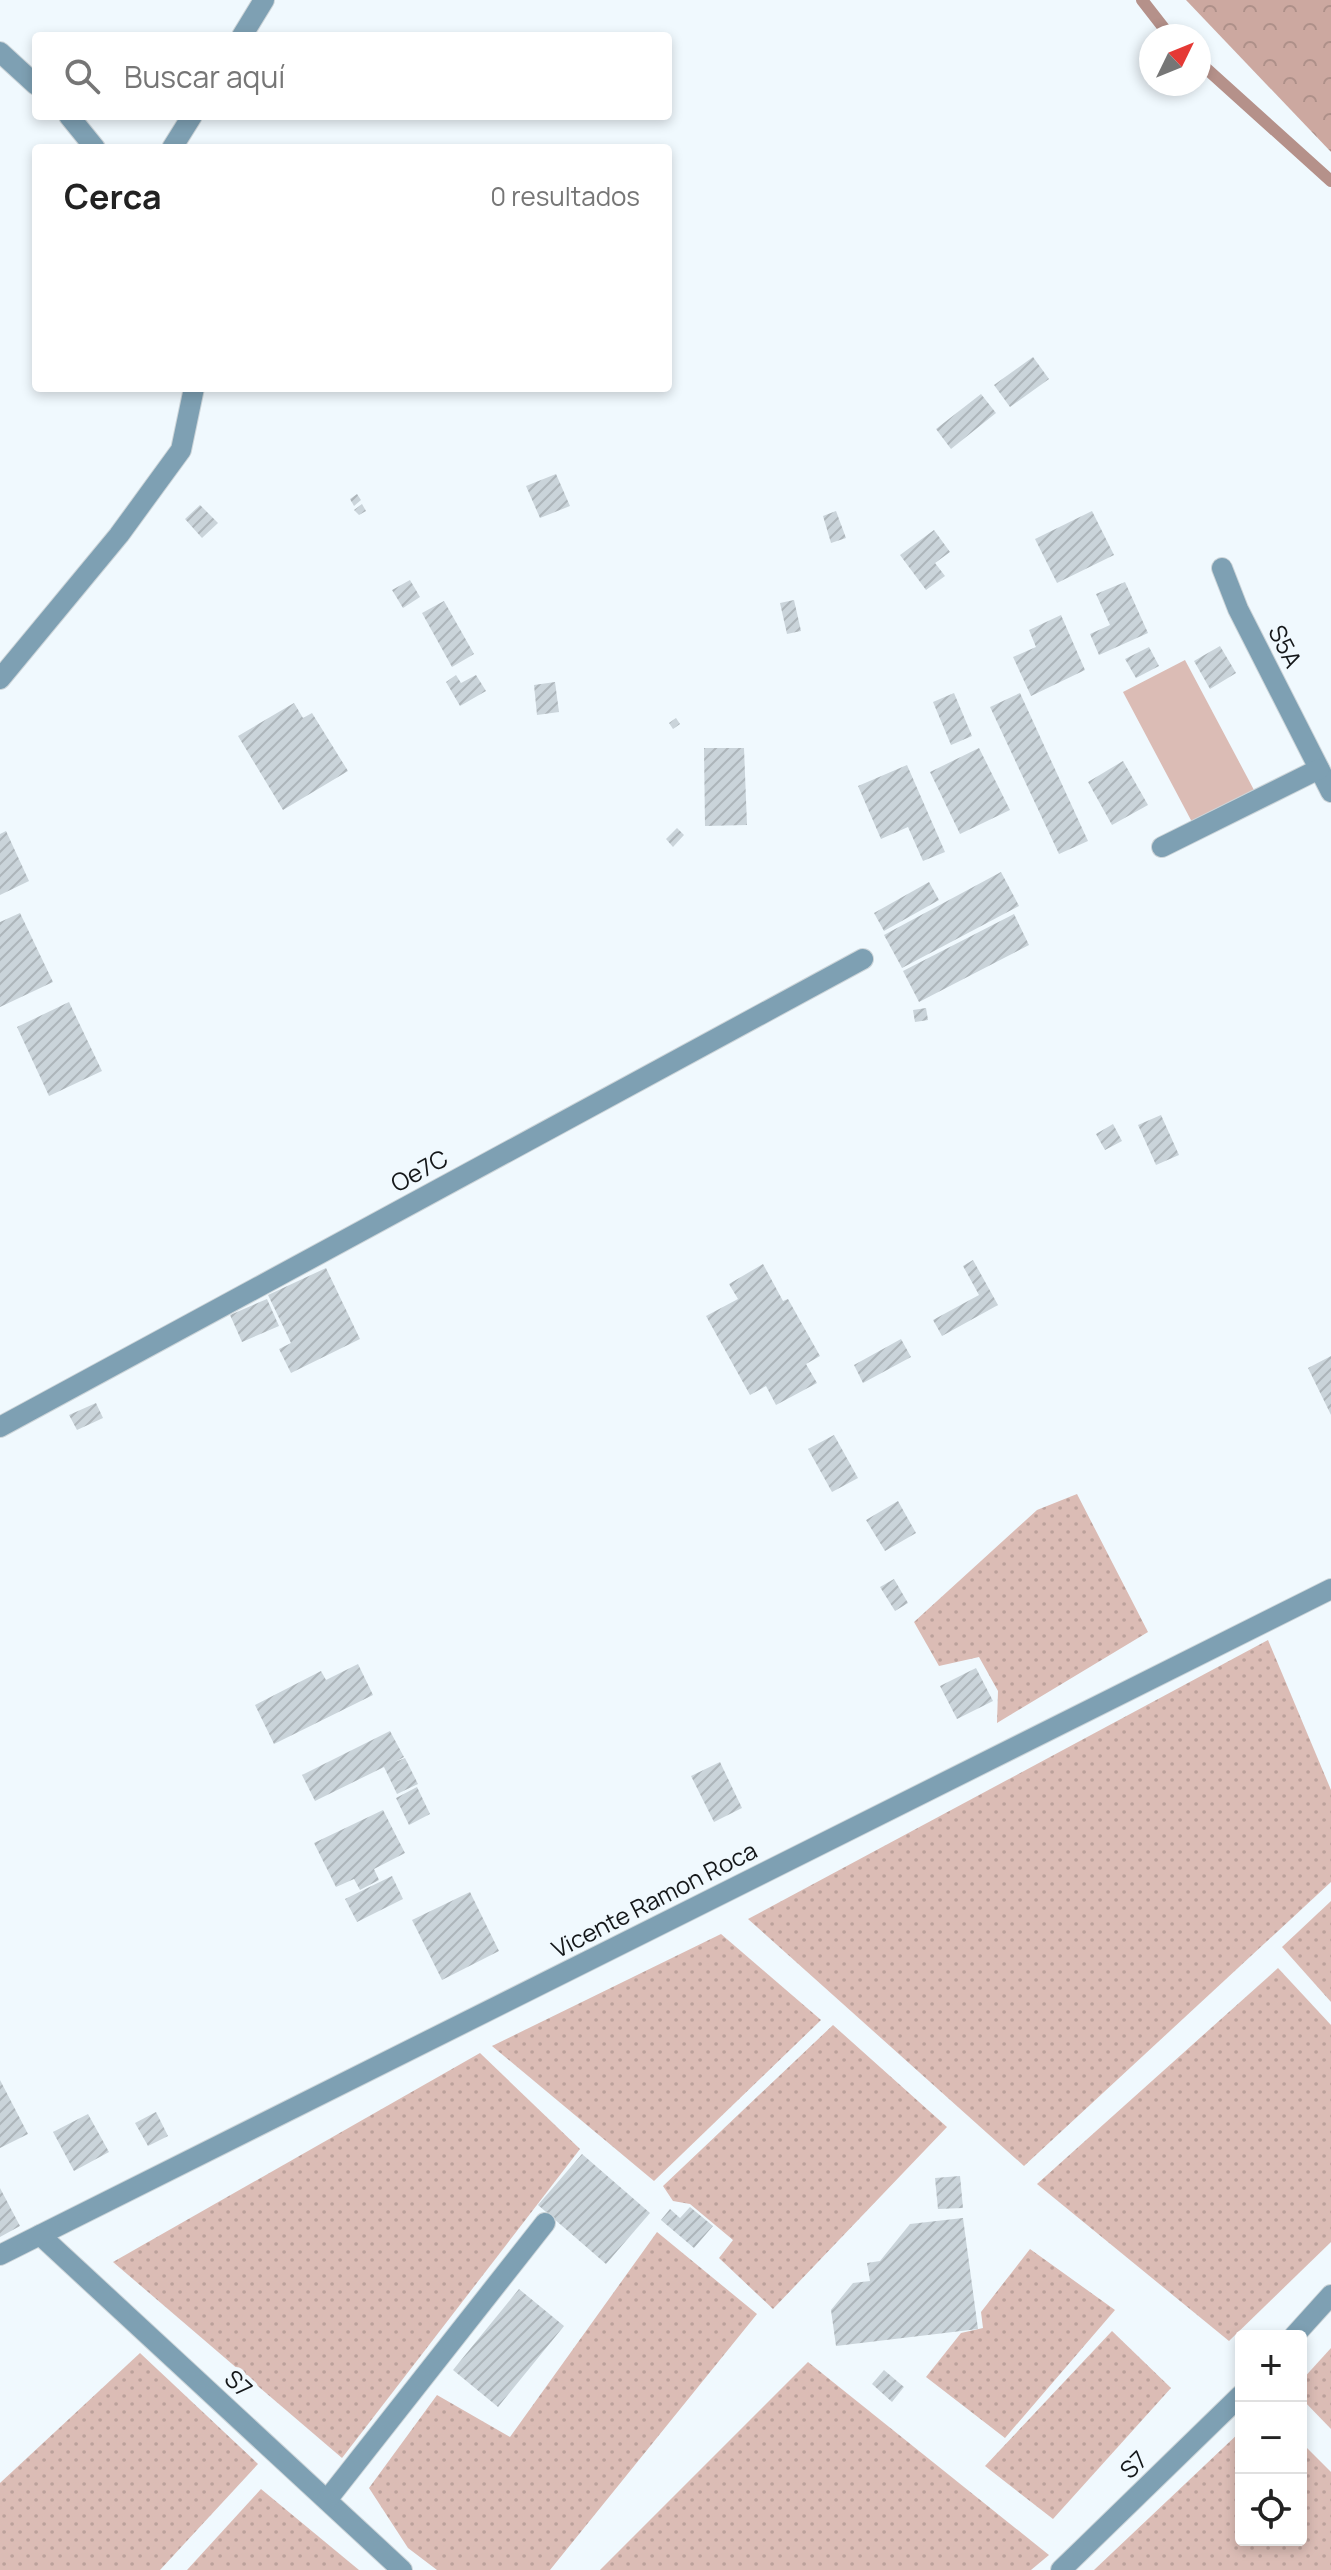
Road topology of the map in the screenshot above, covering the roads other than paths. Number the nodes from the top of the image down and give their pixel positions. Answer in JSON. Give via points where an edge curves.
{"nodes":[{"id":1,"x":264,"y":0,"type":"edge"},
{"id":2,"x":244,"y":32,"type":"edge"},
{"id":3,"x":0,"y":52,"type":"edge"},
{"id":4,"x":32,"y":81,"type":"edge"},
{"id":5,"x":72,"y":120,"type":"edge"},
{"id":6,"x":190,"y":120,"type":"edge"},
{"id":7,"x":92,"y":144,"type":"edge"},
{"id":8,"x":174,"y":144,"type":"edge"},
{"id":9,"x":193,"y":392,"type":"edge"},
{"id":10,"x":1222,"y":568,"type":"dead end"},
{"id":11,"x":0,"y":679,"type":"edge"},
{"id":12,"x":1319,"y":769,"type":"junction"},
{"id":13,"x":1331,"y":792,"type":"edge"},
{"id":14,"x":1162,"y":847,"type":"dead end"},
{"id":15,"x":863,"y":959,"type":"dead end"},
{"id":16,"x":0,"y":1427,"type":"edge"},
{"id":17,"x":1331,"y":1589,"type":"edge"},
{"id":18,"x":545,"y":2223,"type":"dead end"},
{"id":19,"x":40,"y":2235,"type":"junction"},
{"id":20,"x":0,"y":2255,"type":"edge"},
{"id":21,"x":1331,"y":2295,"type":"edge"},
{"id":22,"x":1299,"y":2330,"type":"edge"},
{"id":23,"x":1235,"y":2401,"type":"edge"},
{"id":24,"x":327,"y":2500,"type":"junction"},
{"id":25,"x":402,"y":2570,"type":"edge"},
{"id":26,"x":1061,"y":2570,"type":"edge"}],
"edges":[{"from":1,"to":2,"type":"street"},
{"from":3,"to":4,"type":"street"},
{"from":5,"to":7,"type":"street"},
{"from":6,"to":8,"type":"street"},
{"from":9,"to":11,"type":"street","via":[[181,450],[119,535]]},
{"from":10,"to":12,"type":"street","name":"S5A"},
{"from":12,"to":13,"type":"street","name":"S5A"},
{"from":12,"to":14,"type":"street"},
{"from":15,"to":16,"type":"street","name":"Oe7C"},
{"from":17,"to":19,"type":"street","name":"Vicente Ramon Roca"},
{"from":18,"to":24,"type":"street"},
{"from":19,"to":20,"type":"street","name":"Vicente Ramon Roca"},
{"from":19,"to":24,"type":"street","name":"S7"},
{"from":21,"to":22,"type":"street"},
{"from":23,"to":26,"type":"street","name":"S7"},
{"from":24,"to":25,"type":"street","name":"S7"}]}
